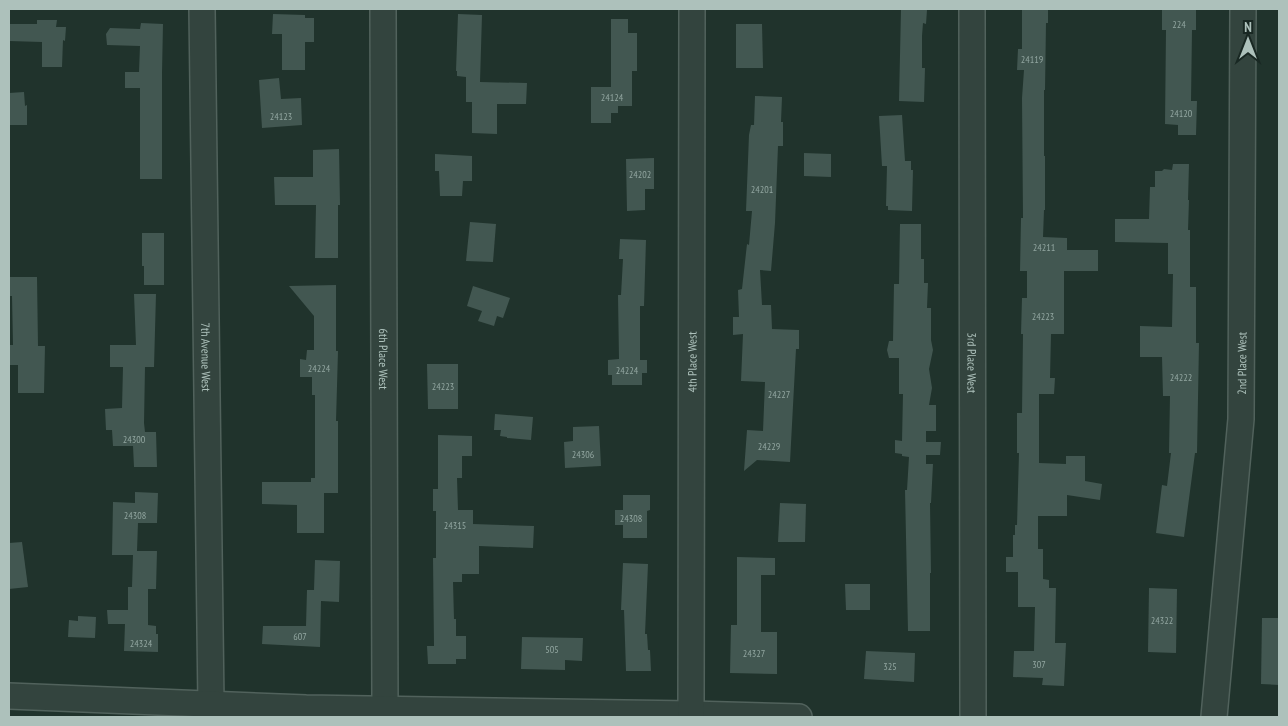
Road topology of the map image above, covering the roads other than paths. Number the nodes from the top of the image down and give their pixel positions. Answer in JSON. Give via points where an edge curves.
{"nodes":[{"id":1,"x":202,"y":9,"type":"edge"},
{"id":2,"x":383,"y":9,"type":"edge"},
{"id":3,"x":692,"y":9,"type":"edge"},
{"id":4,"x":972,"y":9,"type":"edge"},
{"id":5,"x":1243,"y":9,"type":"edge"},
{"id":6,"x":9,"y":696,"type":"edge"},
{"id":7,"x":211,"y":704,"type":"junction"},
{"id":8,"x":385,"y":709,"type":"junction"},
{"id":9,"x":308,"y":712,"type":"edge"},
{"id":10,"x":691,"y":714,"type":"junction"},
{"id":11,"x":799,"y":717,"type":"edge"},
{"id":12,"x":973,"y":717,"type":"edge"},
{"id":13,"x":1214,"y":717,"type":"edge"}],
"edges":[{"from":1,"to":7,"type":"street","name":"7th Avenue West"},
{"from":2,"to":8,"type":"street","name":"6th Place West"},
{"from":3,"to":10,"type":"street","name":"4th Place West"},
{"from":4,"to":12,"type":"street","name":"3rd Place West"},
{"from":5,"to":13,"type":"street","name":"2nd Place West","via":[[1241,419]]},
{"from":6,"to":7,"type":"street"},
{"from":7,"to":9,"type":"street"},
{"from":8,"to":9,"type":"street"},
{"from":8,"to":10,"type":"street"},
{"from":10,"to":11,"type":"street"}]}
